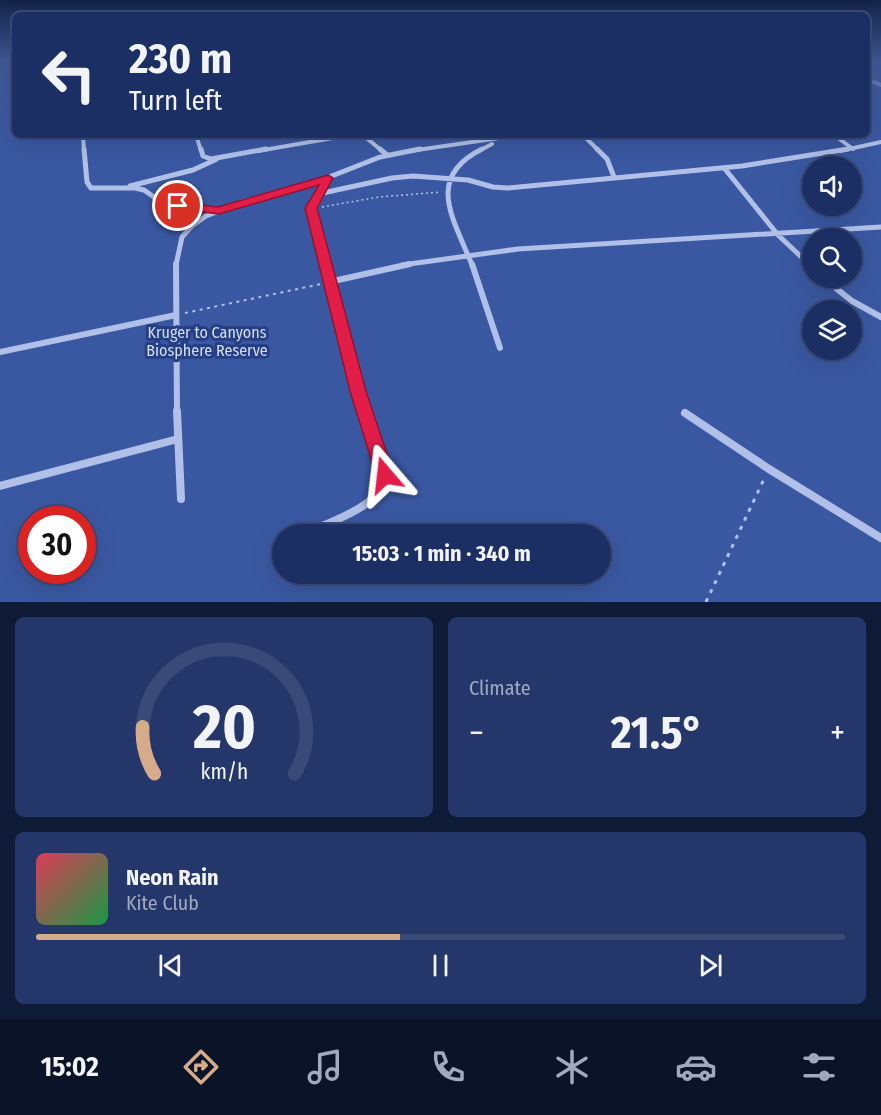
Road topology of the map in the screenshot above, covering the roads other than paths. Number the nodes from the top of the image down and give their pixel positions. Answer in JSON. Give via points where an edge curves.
{"nodes":[{"id":1,"x":83,"y":138,"type":"edge"},
{"id":2,"x":197,"y":138,"type":"edge"},
{"id":3,"x":297,"y":138,"type":"edge"},
{"id":4,"x":329,"y":138,"type":"edge"},
{"id":5,"x":367,"y":138,"type":"edge"},
{"id":6,"x":508,"y":138,"type":"edge"},
{"id":7,"x":586,"y":138,"type":"edge"},
{"id":8,"x":838,"y":138,"type":"edge"},
{"id":9,"x":496,"y":141,"type":"junction"},
{"id":10,"x":300,"y":142,"type":"junction"},
{"id":11,"x":881,"y":142,"type":"edge"},
{"id":12,"x":853,"y":149,"type":"junction"},
{"id":13,"x":387,"y":155,"type":"junction"},
{"id":14,"x":217,"y":159,"type":"junction"},
{"id":15,"x":725,"y":169,"type":"junction"},
{"id":16,"x":614,"y":177,"type":"junction"},
{"id":17,"x":328,"y":178,"type":"junction"},
{"id":18,"x":448,"y":178,"type":"junction"},
{"id":19,"x":123,"y":188,"type":"junction"},
{"id":20,"x":318,"y":194,"type":"junction"},
{"id":21,"x":219,"y":210,"type":"junction"},
{"id":22,"x":881,"y":227,"type":"edge"},
{"id":23,"x":778,"y":235,"type":"junction"},
{"id":24,"x":467,"y":254,"type":"junction"},
{"id":25,"x":802,"y":258,"type":"edge"},
{"id":26,"x":329,"y":282,"type":"junction"},
{"id":27,"x":836,"y":288,"type":"edge"},
{"id":28,"x":176,"y":315,"type":"junction"},
{"id":29,"x":881,"y":317,"type":"edge"},
{"id":30,"x":500,"y":348,"type":"dead end"},
{"id":31,"x":0,"y":352,"type":"edge"},
{"id":32,"x":685,"y":413,"type":"dead end"},
{"id":33,"x":178,"y":439,"type":"junction"},
{"id":34,"x":0,"y":486,"type":"edge"},
{"id":35,"x":181,"y":499,"type":"dead end"},
{"id":36,"x":324,"y":524,"type":"edge"},
{"id":37,"x":881,"y":538,"type":"edge"}],
"edges":[{"from":1,"to":19,"type":"street","via":[[88,186]]},
{"from":2,"to":14,"type":"street","via":[[203,156]]},
{"from":3,"to":10,"type":"street"},
{"from":4,"to":10,"type":"street"},
{"from":5,"to":13,"type":"street"},
{"from":6,"to":9,"type":"street"},
{"from":7,"to":16,"type":"street","via":[[607,159]]},
{"from":8,"to":12,"type":"street"},
{"from":9,"to":13,"type":"street"},
{"from":9,"to":18,"type":"street","via":[[463,160]]},
{"from":10,"to":14,"type":"street"},
{"from":11,"to":12,"type":"street"},
{"from":12,"to":15,"type":"street"},
{"from":13,"to":17,"type":"street"},
{"from":14,"to":19,"type":"street","via":[[193,170]]},
{"from":15,"to":16,"type":"street"},
{"from":15,"to":23,"type":"street"},
{"from":16,"to":18,"type":"street","via":[[507,188]]},
{"from":17,"to":20,"type":"street"},
{"from":17,"to":21,"type":"street"},
{"from":18,"to":20,"type":"street","via":[[404,176]]},
{"from":18,"to":24,"type":"street","via":[[447,191]]},
{"from":19,"to":21,"type":"street","via":[[144,190],[170,204]]},
{"from":20,"to":26,"type":"street","via":[[311,208]]},
{"from":21,"to":28,"type":"street","via":[[201,219],[181,237]]},
{"from":22,"to":23,"type":"street"},
{"from":23,"to":24,"type":"street"},
{"from":23,"to":25,"type":"street"},
{"from":24,"to":26,"type":"street"},
{"from":24,"to":30,"type":"street"},
{"from":26,"to":36,"type":"street","via":[[385,475],[384,484],[369,502]]},
{"from":27,"to":29,"type":"street"},
{"from":28,"to":31,"type":"street"},
{"from":28,"to":33,"type":"street"},
{"from":32,"to":37,"type":"street"},
{"from":33,"to":34,"type":"street"},
{"from":33,"to":35,"type":"street"}]}
